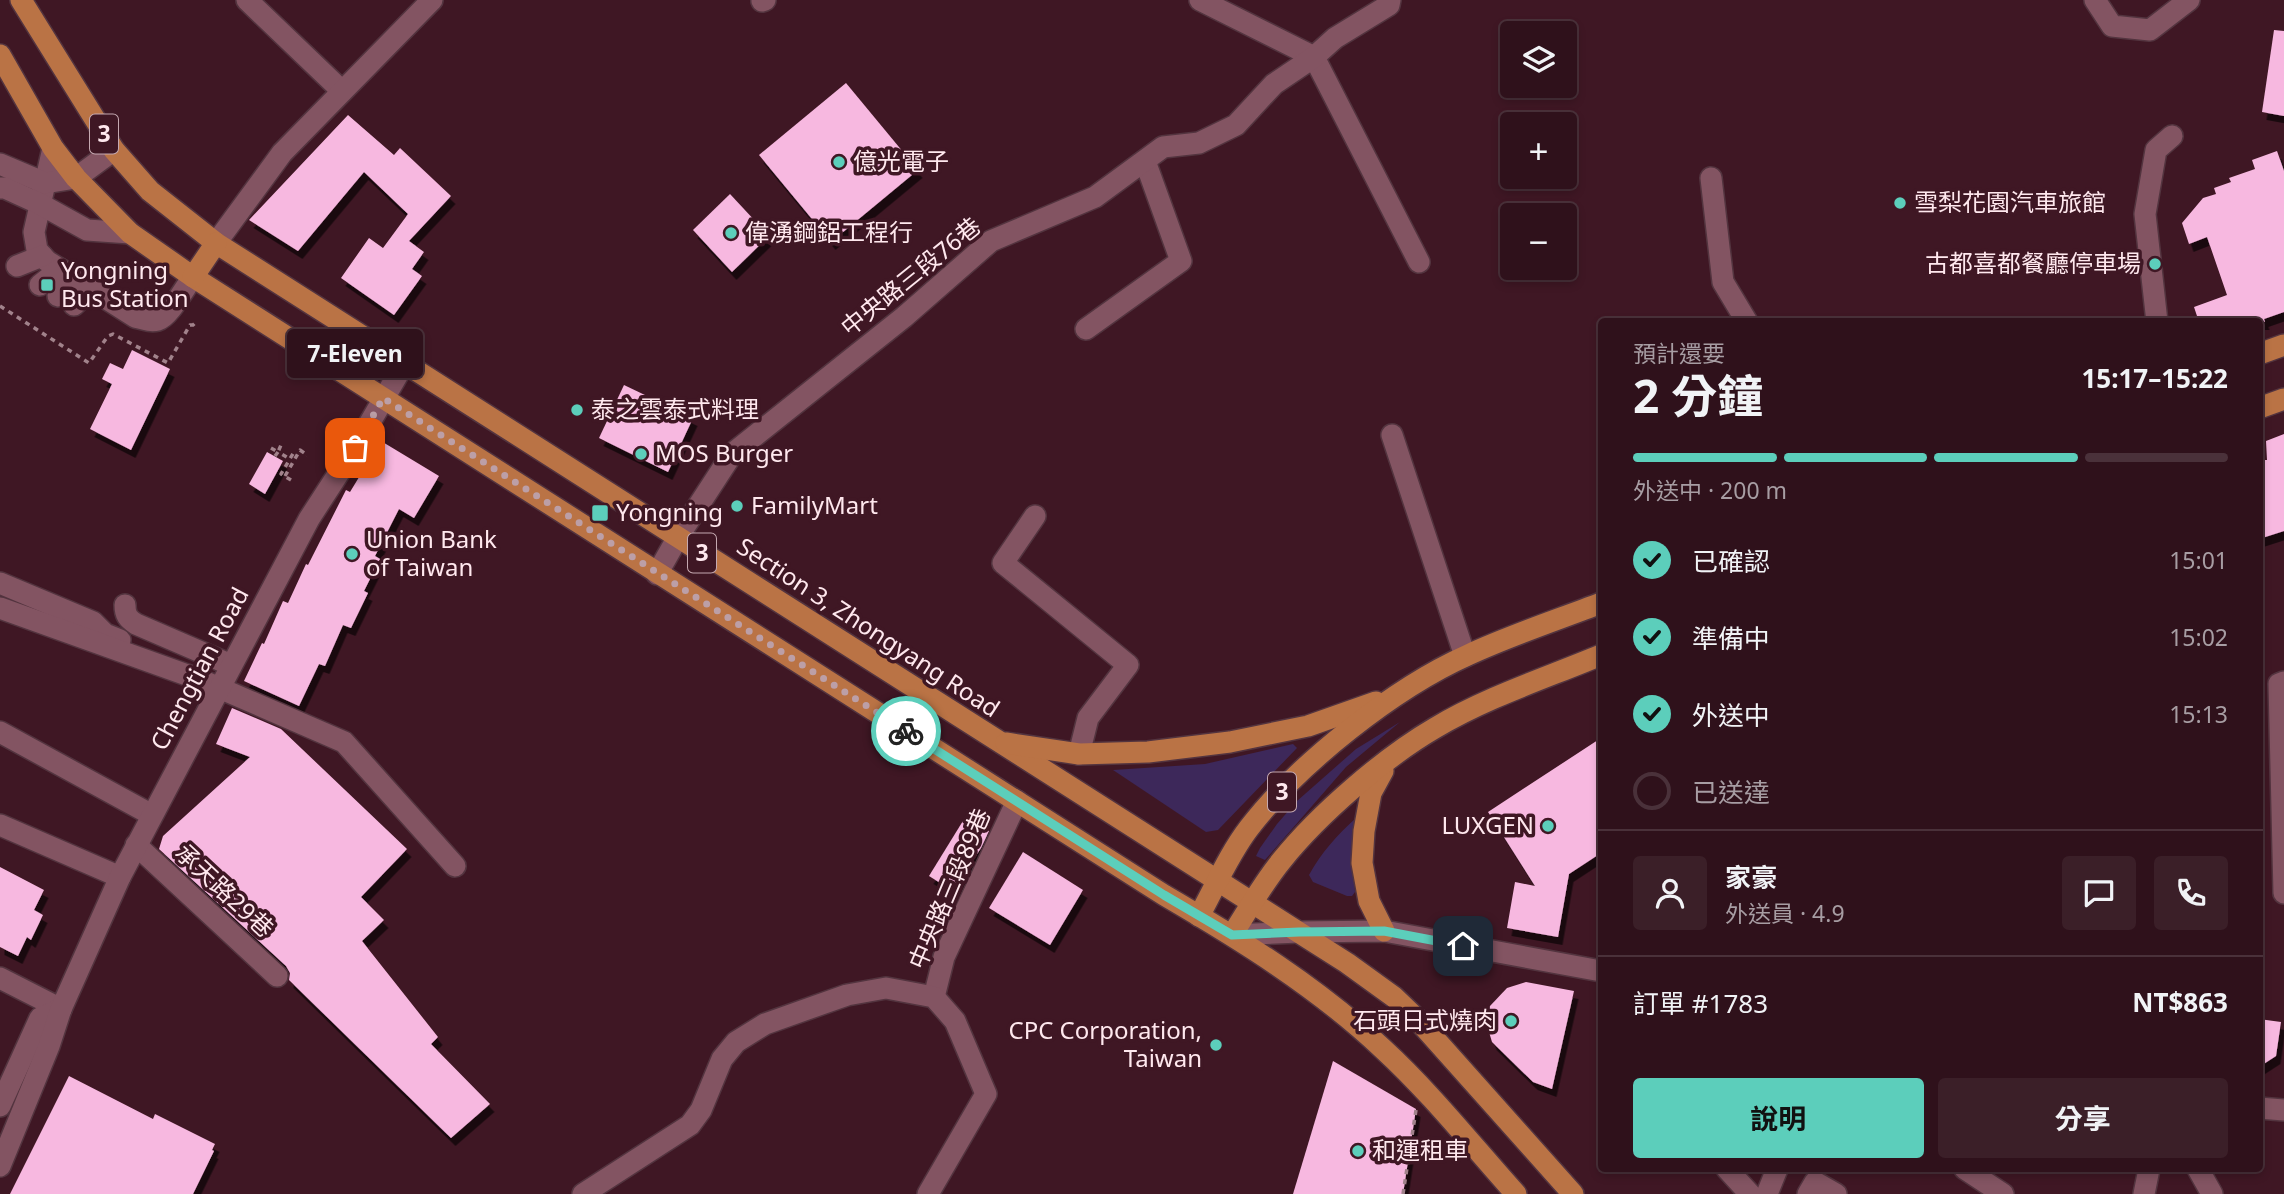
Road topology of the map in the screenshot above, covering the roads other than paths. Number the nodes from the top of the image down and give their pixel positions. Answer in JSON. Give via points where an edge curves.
{"nodes":[{"id":1,"x":21,"y":0,"type":"edge"},
{"id":2,"x":247,"y":0,"type":"edge"},
{"id":3,"x":432,"y":0,"type":"edge"},
{"id":4,"x":1200,"y":0,"type":"edge"},
{"id":5,"x":1390,"y":0,"type":"edge"},
{"id":6,"x":2095,"y":0,"type":"edge"},
{"id":7,"x":2189,"y":0,"type":"edge"},
{"id":8,"x":0,"y":55,"type":"edge"},
{"id":9,"x":1314,"y":57,"type":"junction"},
{"id":10,"x":342,"y":91,"type":"junction"},
{"id":11,"x":2172,"y":136,"type":"dead end"},
{"id":12,"x":53,"y":148,"type":"junction"},
{"id":13,"x":114,"y":150,"type":"junction"},
{"id":14,"x":1145,"y":161,"type":"junction"},
{"id":15,"x":0,"y":164,"type":"edge"},
{"id":16,"x":76,"y":178,"type":"junction"},
{"id":17,"x":1711,"y":178,"type":"dead end"},
{"id":18,"x":0,"y":188,"type":"edge"},
{"id":19,"x":43,"y":193,"type":"junction"},
{"id":20,"x":130,"y":233,"type":"junction"},
{"id":21,"x":216,"y":243,"type":"junction"},
{"id":22,"x":42,"y":256,"type":"junction"},
{"id":23,"x":1419,"y":262,"type":"dead end"},
{"id":24,"x":17,"y":265,"type":"dead end"},
{"id":25,"x":192,"y":276,"type":"junction"},
{"id":26,"x":1745,"y":318,"type":"edge"},
{"id":27,"x":2157,"y":318,"type":"edge"},
{"id":28,"x":1086,"y":329,"type":"dead end"},
{"id":29,"x":2284,"y":345,"type":"edge"},
{"id":30,"x":2263,"y":353,"type":"edge"},
{"id":31,"x":404,"y":364,"type":"junction"},
{"id":32,"x":383,"y":398,"type":"junction"},
{"id":33,"x":2284,"y":399,"type":"edge"},
{"id":34,"x":2263,"y":407,"type":"edge"},
{"id":35,"x":1392,"y":435,"type":"dead end"},
{"id":36,"x":1035,"y":516,"type":"dead end"},
{"id":37,"x":678,"y":537,"type":"junction"},
{"id":38,"x":657,"y":574,"type":"junction"},
{"id":39,"x":0,"y":583,"type":"edge"},
{"id":40,"x":1598,"y":604,"type":"edge"},
{"id":41,"x":125,"y":605,"type":"dead end"},
{"id":42,"x":0,"y":608,"type":"edge"},
{"id":43,"x":67,"y":612,"type":"junction"},
{"id":44,"x":97,"y":643,"type":"junction"},
{"id":45,"x":1465,"y":656,"type":"junction"},
{"id":46,"x":1598,"y":656,"type":"edge"},
{"id":47,"x":225,"y":677,"type":"junction"},
{"id":48,"x":2284,"y":682,"type":"edge"},
{"id":49,"x":1395,"y":696,"type":"junction"},
{"id":50,"x":0,"y":732,"type":"edge"},
{"id":51,"x":998,"y":742,"type":"junction"},
{"id":52,"x":1079,"y":754,"type":"junction"},
{"id":53,"x":1389,"y":760,"type":"junction"},
{"id":54,"x":1017,"y":801,"type":"junction"},
{"id":55,"x":152,"y":814,"type":"junction"},
{"id":56,"x":0,"y":825,"type":"edge"},
{"id":57,"x":136,"y":845,"type":"junction"},
{"id":58,"x":454,"y":866,"type":"dead end"},
{"id":59,"x":120,"y":877,"type":"junction"},
{"id":60,"x":1219,"y":880,"type":"junction"},
{"id":61,"x":2284,"y":893,"type":"edge"},
{"id":62,"x":1252,"y":902,"type":"junction"},
{"id":63,"x":1199,"y":916,"type":"junction"},
{"id":64,"x":1384,"y":931,"type":"junction"},
{"id":65,"x":1299,"y":932,"type":"junction"},
{"id":66,"x":1232,"y":935,"type":"junction"},
{"id":67,"x":1598,"y":970,"type":"edge"},
{"id":68,"x":277,"y":976,"type":"dead end"},
{"id":69,"x":0,"y":978,"type":"edge"},
{"id":70,"x":934,"y":997,"type":"junction"},
{"id":71,"x":61,"y":1009,"type":"junction"},
{"id":72,"x":0,"y":1106,"type":"edge"},
{"id":73,"x":2263,"y":1108,"type":"edge"},
{"id":74,"x":2284,"y":1109,"type":"edge"},
{"id":75,"x":0,"y":1166,"type":"edge"},
{"id":76,"x":1730,"y":1172,"type":"edge"},
{"id":77,"x":1776,"y":1172,"type":"edge"},
{"id":78,"x":1970,"y":1172,"type":"edge"},
{"id":79,"x":2148,"y":1172,"type":"edge"},
{"id":80,"x":2201,"y":1172,"type":"edge"},
{"id":81,"x":583,"y":1194,"type":"edge"},
{"id":82,"x":928,"y":1194,"type":"edge"},
{"id":83,"x":1516,"y":1194,"type":"edge"},
{"id":84,"x":1573,"y":1194,"type":"edge"},
{"id":85,"x":1750,"y":1194,"type":"edge"},
{"id":86,"x":1767,"y":1194,"type":"edge"},
{"id":87,"x":1808,"y":1194,"type":"edge"},
{"id":88,"x":1836,"y":1194,"type":"edge"},
{"id":89,"x":2004,"y":1194,"type":"edge"},
{"id":90,"x":2144,"y":1194,"type":"edge"},
{"id":91,"x":2212,"y":1194,"type":"edge"}],
"edges":[{"from":1,"to":13,"type":"main road","name":"Section 3, Zhongyang Road","number":"3"},
{"from":2,"to":10,"type":"street"},
{"from":3,"to":10,"type":"street"},
{"from":4,"to":9,"type":"street"},
{"from":5,"to":9,"type":"street","name":"中央路三段76巷"},
{"from":6,"to":7,"type":"street","via":[[2112,26],[2150,30]]},
{"from":8,"to":12,"type":"main road","number":"3"},
{"from":9,"to":14,"type":"street","name":"中央路三段76巷","via":[[1274,84],[1236,125],[1199,144],[1163,148]]},
{"from":9,"to":23,"type":"street"},
{"from":10,"to":21,"type":"street","via":[[282,153]]},
{"from":11,"to":27,"type":"street","via":[[2156,150],[2145,214]]},
{"from":12,"to":16,"type":"main road","number":"3"},
{"from":12,"to":19,"type":"street"},
{"from":13,"to":16,"type":"street"},
{"from":13,"to":21,"type":"main road","name":"Section 3, Zhongyang Road","number":"3","via":[[150,191]]},
{"from":14,"to":28,"type":"street","via":[[1181,261]]},
{"from":14,"to":37,"type":"street","name":"中央路三段76巷","via":[[1095,197],[991,241],[732,454]]},
{"from":15,"to":19,"type":"street"},
{"from":16,"to":19,"type":"street"},
{"from":16,"to":20,"type":"main road","number":"3"},
{"from":17,"to":26,"type":"street","via":[[1723,282]]},
{"from":18,"to":19,"type":"street"},
{"from":19,"to":20,"type":"street","via":[[86,230]]},
{"from":19,"to":22,"type":"street","via":[[34,232]]},
{"from":20,"to":25,"type":"main road","number":"3"},
{"from":21,"to":25,"type":"main road"},
{"from":21,"to":31,"type":"main road","name":"Section 3, Zhongyang Road","number":"3"},
{"from":22,"to":24,"type":"street"},
{"from":22,"to":25,"type":"street","via":[[75,292],[156,321],[165,317]]},
{"from":25,"to":32,"type":"main road","number":"3"},
{"from":29,"to":30,"type":"main road"},
{"from":31,"to":32,"type":"street","name":"Chengtian Road"},
{"from":31,"to":37,"type":"main road","name":"Section 3, Zhongyang Road","number":"3"},
{"from":32,"to":38,"type":"main road","number":"3"},
{"from":32,"to":47,"type":"street","name":"Chengtian Road","via":[[309,519]]},
{"from":33,"to":34,"type":"main road"},
{"from":35,"to":45,"type":"street"},
{"from":36,"to":52,"type":"street","via":[[1003,563],[1128,665],[1088,718]]},
{"from":37,"to":38,"type":"street","name":"中央路三段76巷"},
{"from":37,"to":51,"type":"main road","name":"Section 3, Zhongyang Road","number":"3"},
{"from":38,"to":54,"type":"main road","number":"3"},
{"from":39,"to":43,"type":"street"},
{"from":40,"to":45,"type":"main road","number":"3"},
{"from":41,"to":47,"type":"street","via":[[129,619]]},
{"from":42,"to":44,"type":"street"},
{"from":43,"to":44,"type":"street"},
{"from":43,"to":47,"type":"street","via":[[93,622],[105,634]]},
{"from":44,"to":47,"type":"street"},
{"from":45,"to":49,"type":"main road","number":"3"},
{"from":46,"to":53,"type":"main road","number":"3","via":[[1482,704],[1435,728]]},
{"from":47,"to":55,"type":"street","name":"Chengtian Road"},
{"from":47,"to":58,"type":"street","via":[[344,742]]},
{"from":48,"to":61,"type":"street","via":[[2279,684]]},
{"from":49,"to":52,"type":"main road","number":"3","via":[[1308,726],[1230,743]]},
{"from":49,"to":60,"type":"main road","number":"3","via":[[1344,735],[1276,798],[1240,841]]},
{"from":50,"to":55,"type":"street"},
{"from":51,"to":52,"type":"main road","number":"3"},
{"from":51,"to":60,"type":"main road","name":"Section 3, Zhongyang Road"},
{"from":53,"to":62,"type":"main road","number":"3","via":[[1311,828]]},
{"from":53,"to":64,"type":"main road","via":[[1370,793],[1362,863],[1369,901]]},
{"from":54,"to":63,"type":"main road","number":"3"},
{"from":54,"to":70,"type":"street","name":"中央路三段89巷","via":[[944,957]]},
{"from":55,"to":57,"type":"street","name":"Chengtian Road"},
{"from":56,"to":59,"type":"street"},
{"from":57,"to":59,"type":"street","name":"Chengtian Road"},
{"from":57,"to":68,"type":"street","name":"承天路29巷"},
{"from":59,"to":71,"type":"street","name":"Chengtian Road"},
{"from":60,"to":62,"type":"main road","name":"Section 3, Zhongyang Road"},
{"from":60,"to":63,"type":"main road","number":"3"},
{"from":62,"to":65,"type":"main road","name":"Section 3, Zhongyang Road"},
{"from":62,"to":66,"type":"main road","number":"3"},
{"from":63,"to":66,"type":"main road","number":"3"},
{"from":64,"to":65,"type":"street"},
{"from":64,"to":67,"type":"street"},
{"from":65,"to":66,"type":"street"},
{"from":65,"to":84,"type":"main road","name":"Section 3, Zhongyang Road","via":[[1394,997]]},
{"from":66,"to":83,"type":"main road","via":[[1350,1019],[1420,1086]]},
{"from":69,"to":71,"type":"street"},
{"from":70,"to":81,"type":"street","name":"中央路三段89巷","via":[[886,988],[847,995],[765,1024],[736,1042],[722,1059],[690,1125]]},
{"from":70,"to":82,"type":"street","name":"中央路三段89巷","via":[[955,1021],[986,1094]]},
{"from":71,"to":72,"type":"street","name":"Chengtian Road","via":[[40,1018]]},
{"from":71,"to":75,"type":"street","name":"Chengtian Road"},
{"from":73,"to":74,"type":"street"},
{"from":76,"to":85,"type":"street"},
{"from":77,"to":86,"type":"street"},
{"from":78,"to":89,"type":"street"},
{"from":79,"to":90,"type":"street"},
{"from":80,"to":91,"type":"street"},
{"from":87,"to":88,"type":"street","via":[[1815,1182]]}]}
